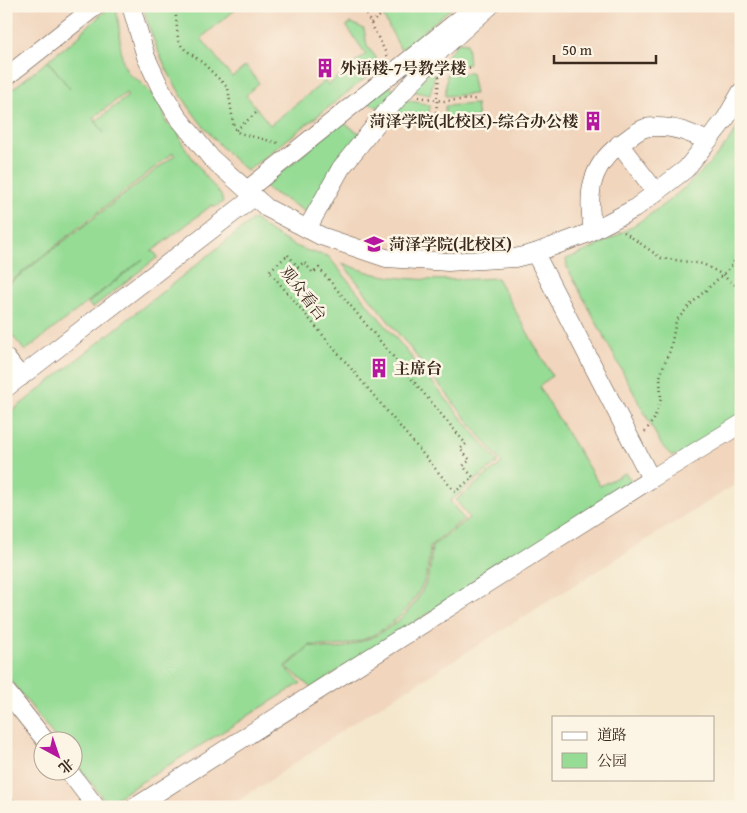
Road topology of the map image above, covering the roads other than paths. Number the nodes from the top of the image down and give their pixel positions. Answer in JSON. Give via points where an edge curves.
{"nodes":[{"id":1,"x":96,"y":6,"type":"edge"},
{"id":2,"x":132,"y":6,"type":"edge"},
{"id":3,"x":476,"y":6,"type":"edge"},
{"id":4,"x":490,"y":6,"type":"edge"},
{"id":5,"x":6,"y":77,"type":"edge"},
{"id":6,"x":741,"y":92,"type":"edge"},
{"id":7,"x":357,"y":102,"type":"junction"},
{"id":8,"x":386,"y":117,"type":"junction"},
{"id":9,"x":708,"y":141,"type":"junction"},
{"id":10,"x":619,"y":144,"type":"junction"},
{"id":11,"x":656,"y":192,"type":"junction"},
{"id":12,"x":251,"y":194,"type":"junction"},
{"id":13,"x":307,"y":229,"type":"junction"},
{"id":14,"x":593,"y":230,"type":"junction"},
{"id":15,"x":535,"y":253,"type":"junction"},
{"id":16,"x":6,"y":358,"type":"edge"},
{"id":17,"x":21,"y":377,"type":"junction"},
{"id":18,"x":6,"y":388,"type":"edge"},
{"id":19,"x":741,"y":424,"type":"edge"},
{"id":20,"x":652,"y":479,"type":"junction"},
{"id":21,"x":6,"y":691,"type":"edge"},
{"id":22,"x":37,"y":730,"type":"edge"},
{"id":23,"x":76,"y":780,"type":"edge"},
{"id":24,"x":96,"y":807,"type":"edge"},
{"id":25,"x":135,"y":807,"type":"edge"}],
"edges":[{"from":1,"to":5,"type":"street"},
{"from":2,"to":12,"type":"street","via":[[146,57],[177,116],[211,158]]},
{"from":3,"to":7,"type":"street"},
{"from":4,"to":8,"type":"street","via":[[442,49],[403,92]]},
{"from":6,"to":9,"type":"street"},
{"from":7,"to":8,"type":"street"},
{"from":7,"to":12,"type":"street"},
{"from":8,"to":13,"type":"street","via":[[341,168]]},
{"from":9,"to":10,"type":"street","via":[[670,127],[645,128]]},
{"from":9,"to":11,"type":"street","via":[[686,168]]},
{"from":10,"to":11,"type":"street"},
{"from":10,"to":14,"type":"street","via":[[600,164],[592,179],[590,213]]},
{"from":11,"to":14,"type":"street","via":[[634,209]]},
{"from":12,"to":13,"type":"street","via":[[267,208]]},
{"from":12,"to":17,"type":"street"},
{"from":13,"to":15,"type":"street","via":[[386,258],[448,262],[515,258]]},
{"from":14,"to":15,"type":"street"},
{"from":15,"to":20,"type":"street"},
{"from":16,"to":17,"type":"street"},
{"from":17,"to":18,"type":"street"},
{"from":19,"to":20,"type":"street"},
{"from":20,"to":25,"type":"street"},
{"from":21,"to":22,"type":"street"},
{"from":23,"to":24,"type":"street"}]}
